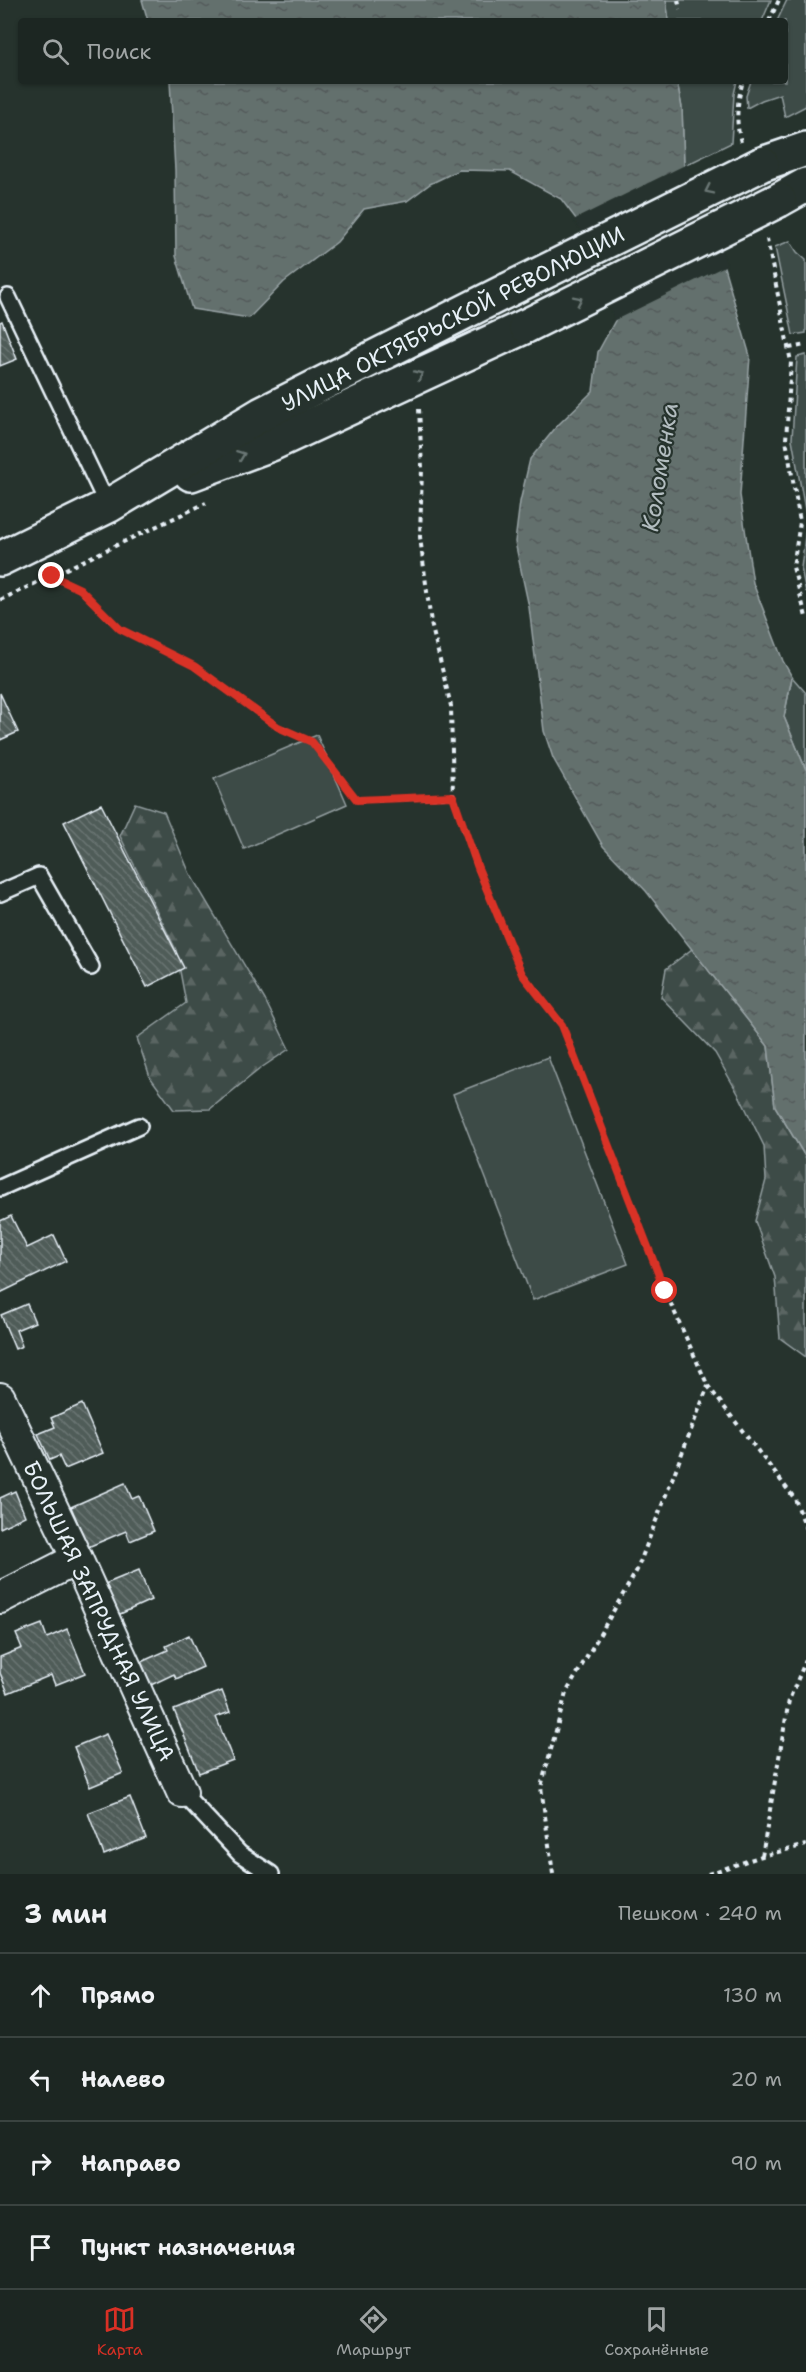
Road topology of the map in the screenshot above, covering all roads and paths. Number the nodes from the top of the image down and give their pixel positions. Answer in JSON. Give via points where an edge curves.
{"nodes":[{"id":1,"x":678,"y":0,"type":"edge"},
{"id":2,"x":779,"y":0,"type":"edge"},
{"id":3,"x":680,"y":9,"type":"dead end"},
{"id":4,"x":770,"y":18,"type":"edge"},
{"id":5,"x":742,"y":84,"type":"edge"},
{"id":6,"x":806,"y":149,"type":"edge"},
{"id":7,"x":752,"y":157,"type":"junction"},
{"id":8,"x":793,"y":192,"type":"edge"},
{"id":9,"x":765,"y":229,"type":"dead end"},
{"id":10,"x":8,"y":297,"type":"dead end"},
{"id":11,"x":806,"y":345,"type":"edge"},
{"id":12,"x":789,"y":348,"type":"junction"},
{"id":13,"x":418,"y":403,"type":"dead end"},
{"id":14,"x":108,"y":506,"type":"junction"},
{"id":15,"x":0,"y":559,"type":"edge"},
{"id":16,"x":52,"y":576,"type":"dead end"},
{"id":17,"x":806,"y":617,"type":"edge"},
{"id":18,"x":453,"y":796,"type":"junction"},
{"id":19,"x":0,"y":893,"type":"edge"},
{"id":20,"x":91,"y":967,"type":"dead end"},
{"id":21,"x":139,"y":1126,"type":"dead end"},
{"id":22,"x":0,"y":1188,"type":"edge"},
{"id":23,"x":708,"y":1386,"type":"junction"},
{"id":24,"x":0,"y":1398,"type":"edge"},
{"id":25,"x":806,"y":1527,"type":"edge"},
{"id":26,"x":77,"y":1559,"type":"junction"},
{"id":27,"x":0,"y":1598,"type":"edge"},
{"id":28,"x":806,"y":1660,"type":"edge"},
{"id":29,"x":182,"y":1792,"type":"joint"},
{"id":30,"x":806,"y":1845,"type":"edge"},
{"id":31,"x":762,"y":1856,"type":"junction"},
{"id":32,"x":271,"y":1874,"type":"edge"},
{"id":33,"x":553,"y":1874,"type":"edge"},
{"id":34,"x":708,"y":1874,"type":"edge"}],
"edges":[{"from":1,"to":3,"type":"path"},
{"from":2,"to":4,"type":"path"},
{"from":5,"to":7,"type":"path","via":[[736,127]]},
{"from":6,"to":7,"type":"main road","name":"УЛИЦА ОКТЯБРЬСКОЙ РЕВОЛЮЦИИ"},
{"from":7,"to":14,"type":"main road","name":"УЛИЦА ОКТЯБРЬСКОЙ РЕВОЛЮЦИИ","one_way":true,"bridge":true,"via":[[508,290],[262,414]]},
{"from":14,"to":8,"type":"main road","name":"УЛИЦА ОКТЯБРЬСКОЙ РЕВОЛЮЦИИ","one_way":true,"bridge":true,"via":[[271,444],[526,326]]},
{"from":9,"to":12,"type":"path"},
{"from":10,"to":14,"type":"lane"},
{"from":11,"to":12,"type":"path"},
{"from":12,"to":17,"type":"path","via":[[786,440],[800,522],[794,567]]},
{"from":13,"to":18,"type":"path","via":[[422,468],[420,537],[431,623],[450,706]]},
{"from":14,"to":15,"type":"main road","name":"УЛИЦА ОКТЯБРЬСКОЙ РЕВОЛЮЦИИ"},
{"from":16,"to":18,"type":"path","via":[[80,589],[120,629],[194,666],[278,727],[312,742],[357,800]]},
{"from":18,"to":23,"type":"path","via":[[522,974],[562,1025],[665,1291]]},
{"from":19,"to":20,"type":"lane","via":[[39,876]]},
{"from":21,"to":22,"type":"lane"},
{"from":23,"to":25,"type":"path","via":[[795,1499]]},
{"from":23,"to":33,"type":"path","via":[[637,1570],[566,1693],[541,1787]]},
{"from":24,"to":26,"type":"street","name":"БОЛЬШАЯ ЗАПРУДНАЯ УЛИЦА"},
{"from":26,"to":27,"type":"street"},
{"from":26,"to":29,"type":"street","name":"БОЛЬШАЯ ЗАПРУДНАЯ УЛИЦА"},
{"from":28,"to":31,"type":"path","via":[[789,1700]]},
{"from":29,"to":32,"type":"lane","via":[[240,1854]]},
{"from":30,"to":31,"type":"path"},
{"from":31,"to":34,"type":"path"}]}
